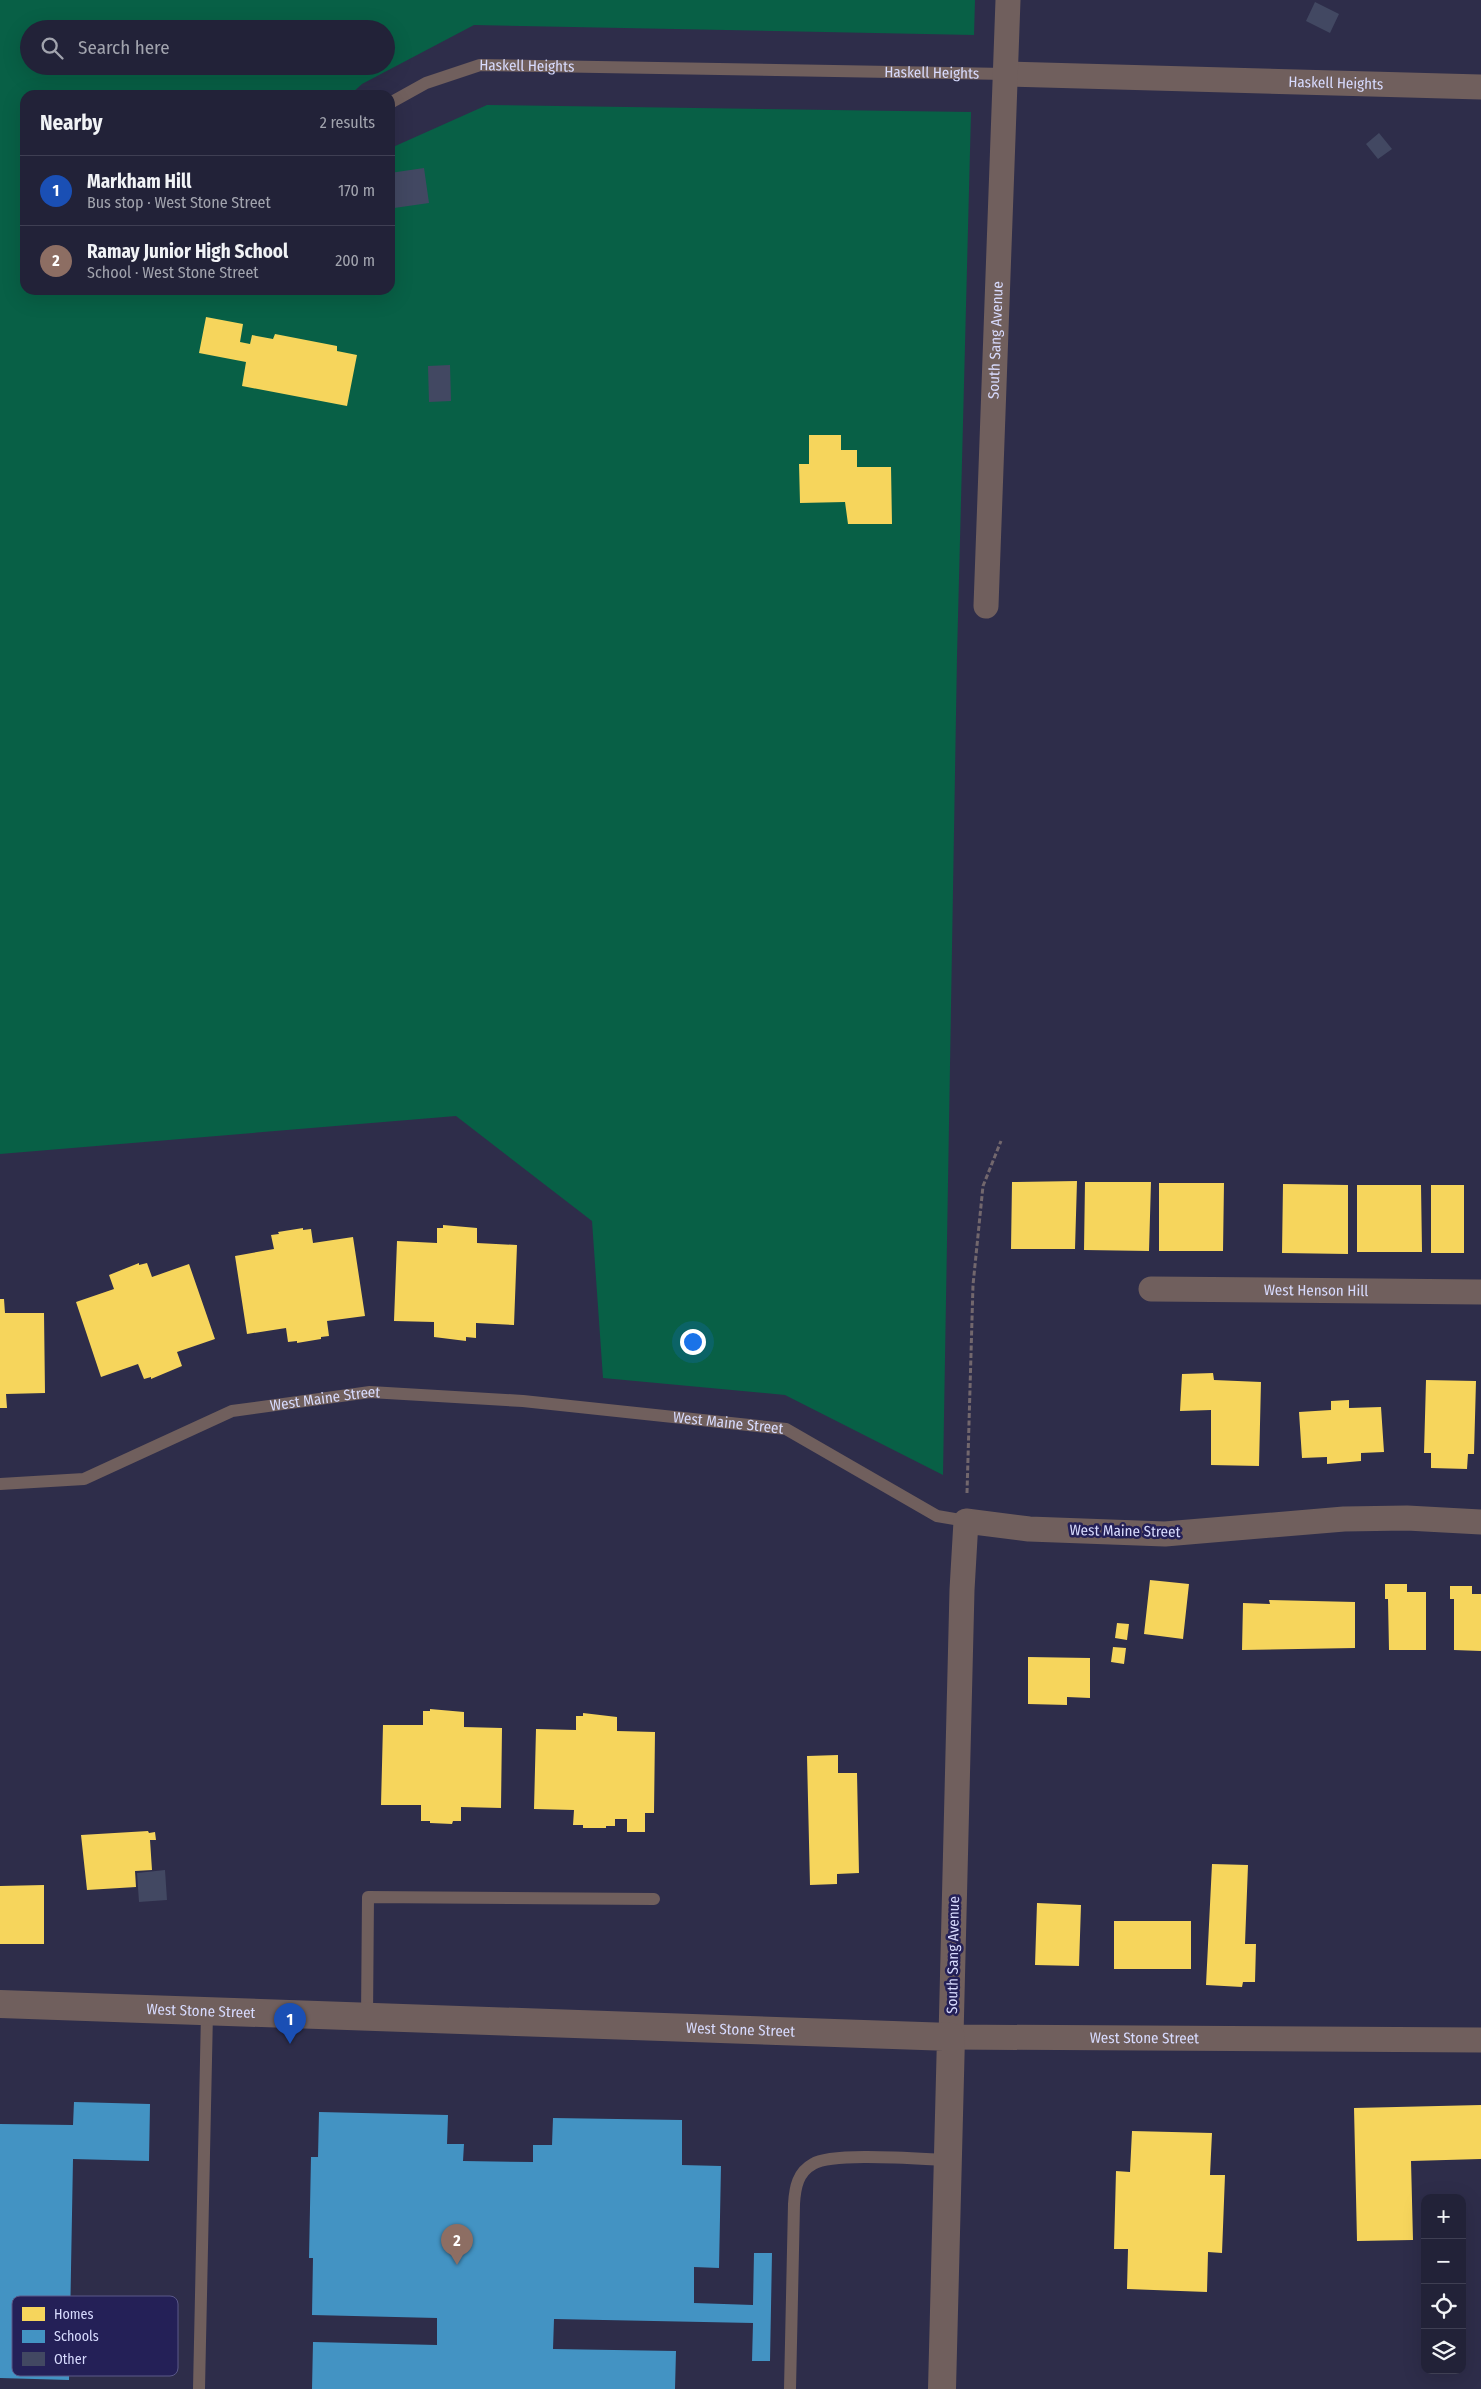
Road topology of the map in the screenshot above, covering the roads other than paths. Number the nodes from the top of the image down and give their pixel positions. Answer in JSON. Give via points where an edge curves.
{"nodes":[{"id":1,"x":1008,"y":0,"type":"edge"},
{"id":2,"x":1007,"y":74,"type":"junction"},
{"id":3,"x":1481,"y":87,"type":"edge"},
{"id":4,"x":395,"y":100,"type":"edge"},
{"id":5,"x":986,"y":606,"type":"dead end"},
{"id":6,"x":1151,"y":1289,"type":"dead end"},
{"id":7,"x":1481,"y":1292,"type":"edge"},
{"id":8,"x":0,"y":1484,"type":"edge"},
{"id":9,"x":966,"y":1521,"type":"junction"},
{"id":10,"x":1481,"y":1522,"type":"edge"},
{"id":11,"x":654,"y":1899,"type":"dead end"},
{"id":12,"x":0,"y":2004,"type":"edge"},
{"id":13,"x":207,"y":2012,"type":"junction"},
{"id":14,"x":367,"y":2017,"type":"junction"},
{"id":15,"x":951,"y":2038,"type":"junction"},
{"id":16,"x":1481,"y":2040,"type":"edge"},
{"id":17,"x":947,"y":2160,"type":"junction"},
{"id":18,"x":199,"y":2389,"type":"edge"},
{"id":19,"x":790,"y":2389,"type":"edge"},
{"id":20,"x":942,"y":2389,"type":"edge"}],
"edges":[{"from":1,"to":2,"type":"street","name":"South Sang Avenue"},
{"from":2,"to":3,"type":"street","name":"Haskell Heights"},
{"from":2,"to":4,"type":"lane","name":"Haskell Heights","via":[[480,65],[426,83]]},
{"from":2,"to":5,"type":"street","name":"South Sang Avenue"},
{"from":6,"to":7,"type":"street","name":"West Henson Hill"},
{"from":8,"to":9,"type":"lane","name":"West Maine Street","via":[[84,1480],[232,1410],[370,1392],[523,1401],[786,1428],[937,1516]]},
{"from":9,"to":10,"type":"street","name":"West Maine Street","via":[[1029,1529],[1165,1534],[1344,1519]]},
{"from":9,"to":15,"type":"street","name":"South Sang Avenue"},
{"from":11,"to":14,"type":"lane","via":[[368,1898]]},
{"from":12,"to":13,"type":"street","name":"West Stone Street"},
{"from":13,"to":14,"type":"street","name":"West Stone Street"},
{"from":13,"to":18,"type":"lane"},
{"from":14,"to":15,"type":"street","name":"West Stone Street"},
{"from":15,"to":16,"type":"street","name":"West Stone Street"},
{"from":15,"to":17,"type":"street","name":"South Sang Avenue"},
{"from":17,"to":19,"type":"lane","via":[[832,2158],[812,2164],[800,2175],[794,2204]]},
{"from":17,"to":20,"type":"street","name":"South Sang Avenue"}]}
